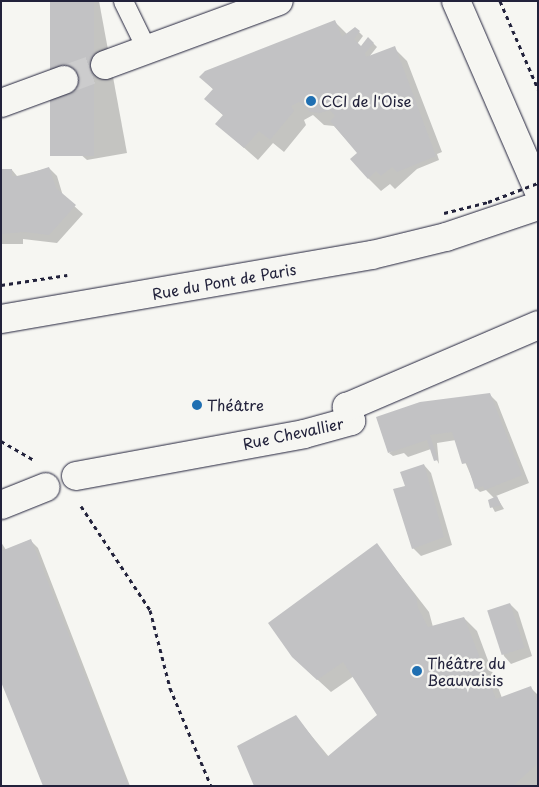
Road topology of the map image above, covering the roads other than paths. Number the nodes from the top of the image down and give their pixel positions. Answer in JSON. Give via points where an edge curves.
{"nodes":[{"id":1,"x":123,"y":1,"type":"edge"},
{"id":2,"x":279,"y":1,"type":"edge"},
{"id":3,"x":456,"y":1,"type":"edge"},
{"id":4,"x":147,"y":50,"type":"junction"},
{"id":5,"x":105,"y":65,"type":"tunnel mouth"},
{"id":6,"x":64,"y":80,"type":"tunnel mouth"},
{"id":7,"x":1,"y":103,"type":"edge"},
{"id":8,"x":538,"y":190,"type":"edge"},
{"id":9,"x":538,"y":206,"type":"edge"},
{"id":10,"x":1,"y":319,"type":"edge"},
{"id":11,"x":538,"y":325,"type":"edge"},
{"id":12,"x":44,"y":476,"type":"road end"},
{"id":13,"x":75,"y":487,"type":"road end"},
{"id":14,"x":1,"y":505,"type":"edge"}],
"edges":[{"from":1,"to":4,"type":"lane"},
{"from":2,"to":4,"type":"street"},
{"from":3,"to":8,"type":"street"},
{"from":4,"to":5,"type":"street"},
{"from":6,"to":7,"type":"street"},
{"from":9,"to":10,"type":"street","name":"Rue du Pont de Paris","via":[[445,225],[372,255]]},
{"from":11,"to":13,"type":"street","name":"Rue Chevallier","via":[[347,407],[351,421]]},
{"from":12,"to":14,"type":"street"}]}
